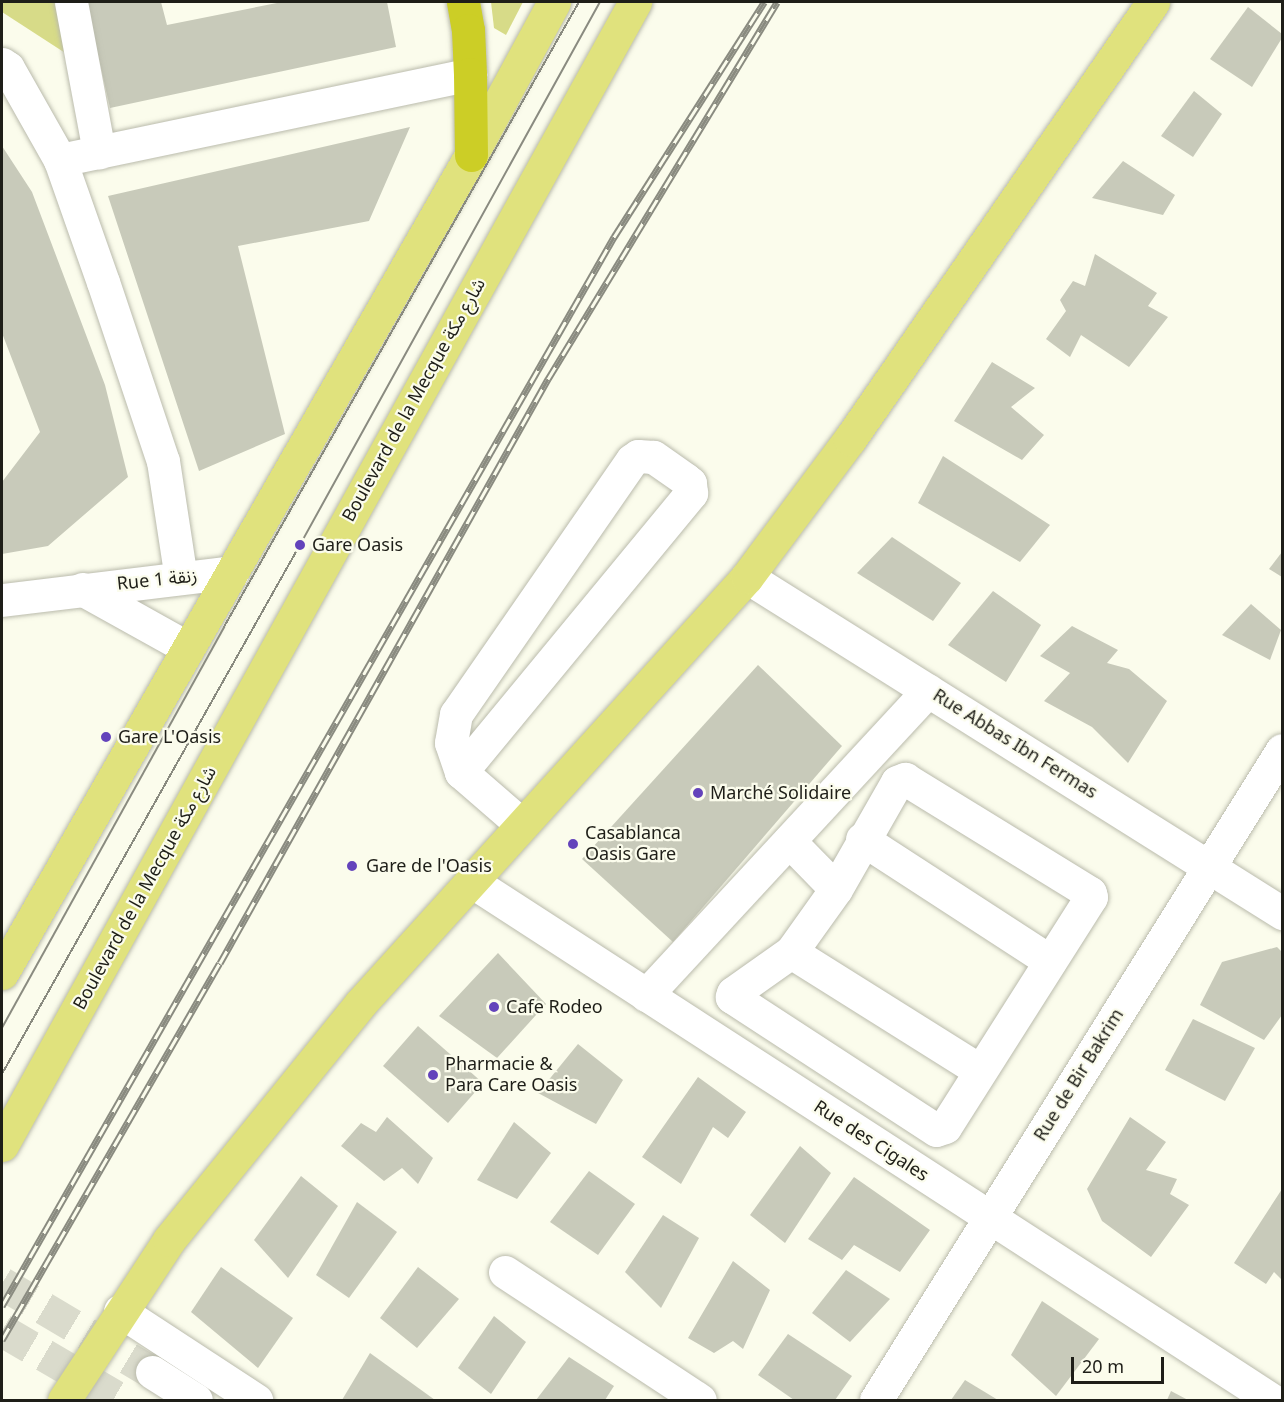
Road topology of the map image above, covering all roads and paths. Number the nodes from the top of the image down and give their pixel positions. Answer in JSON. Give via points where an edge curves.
{"nodes":[{"id":1,"x":71,"y":2,"type":"edge"},
{"id":2,"x":463,"y":2,"type":"edge"},
{"id":3,"x":554,"y":2,"type":"edge"},
{"id":4,"x":635,"y":2,"type":"edge"},
{"id":5,"x":1153,"y":2,"type":"edge"},
{"id":6,"x":2,"y":64,"type":"edge"},
{"id":7,"x":471,"y":74,"type":"junction"},
{"id":8,"x":99,"y":152,"type":"junction"},
{"id":9,"x":471,"y":154,"type":"junction"},
{"id":10,"x":60,"y":160,"type":"junction"},
{"id":11,"x":232,"y":572,"type":"junction"},
{"id":12,"x":747,"y":577,"type":"junction"},
{"id":13,"x":181,"y":578,"type":"junction"},
{"id":14,"x":82,"y":588,"type":"junction"},
{"id":15,"x":2,"y":600,"type":"edge"},
{"id":16,"x":188,"y":648,"type":"junction"},
{"id":17,"x":928,"y":690,"type":"junction"},
{"id":18,"x":1282,"y":750,"type":"edge"},
{"id":19,"x":461,"y":772,"type":"junction"},
{"id":20,"x":521,"y":824,"type":"junction"},
{"id":21,"x":862,"y":839,"type":"junction"},
{"id":22,"x":789,"y":841,"type":"junction"},
{"id":23,"x":1209,"y":865,"type":"junction"},
{"id":24,"x":471,"y":881,"type":"junction"},
{"id":25,"x":836,"y":889,"type":"junction"},
{"id":26,"x":1282,"y":913,"type":"edge"},
{"id":27,"x":791,"y":952,"type":"junction"},
{"id":28,"x":1050,"y":961,"type":"junction"},
{"id":29,"x":2,"y":973,"type":"edge"},
{"id":30,"x":646,"y":995,"type":"junction"},
{"id":31,"x":979,"y":1070,"type":"junction"},
{"id":32,"x":2,"y":1145,"type":"edge"},
{"id":33,"x":990,"y":1218,"type":"junction"},
{"id":34,"x":505,"y":1272,"type":"dead end"},
{"id":35,"x":120,"y":1311,"type":"junction"},
{"id":36,"x":152,"y":1372,"type":"tunnel mouth"},
{"id":37,"x":1282,"y":1395,"type":"edge"},
{"id":38,"x":64,"y":1401,"type":"edge"},
{"id":39,"x":196,"y":1401,"type":"edge"},
{"id":40,"x":256,"y":1401,"type":"edge"},
{"id":41,"x":700,"y":1401,"type":"edge"},
{"id":42,"x":876,"y":1401,"type":"edge"},
{"id":43,"x":1272,"y":1401,"type":"edge"},
{"id":44,"x":1279,"y":1401,"type":"edge"}],
"edges":[{"from":1,"to":8,"type":"street"},
{"from":2,"to":7,"type":"highway"},
{"from":3,"to":9,"type":"main road"},
{"from":4,"to":32,"type":"main road","name":"Boulevard de la Mecque شارع مكة"},
{"from":5,"to":12,"type":"main road","via":[[850,439]]},
{"from":6,"to":10,"type":"street","via":[[8,68]]},
{"from":7,"to":8,"type":"street"},
{"from":7,"to":9,"type":"highway"},
{"from":8,"to":10,"type":"street"},
{"from":9,"to":11,"type":"main road"},
{"from":10,"to":13,"type":"street","via":[[163,461]]},
{"from":11,"to":13,"type":"street","name":"Rue 1 زنقة"},
{"from":11,"to":16,"type":"main road"},
{"from":12,"to":17,"type":"street","name":"Rue Abbas Ibn Fermas"},
{"from":12,"to":20,"type":"main road"},
{"from":13,"to":14,"type":"street","name":"Rue 1 زنقة"},
{"from":14,"to":15,"type":"street","name":"Rue 1 زنقة"},
{"from":14,"to":16,"type":"street","name":"Rue 1 زنقة"},
{"from":16,"to":29,"type":"main road"},
{"from":17,"to":22,"type":"street"},
{"from":17,"to":23,"type":"street","name":"Rue Abbas Ibn Fermas"},
{"from":18,"to":23,"type":"street","name":"Rue de Bir Bakrim"},
{"from":19,"to":19,"type":"street","via":[[451,743],[456,714],[632,460],[638,456],[653,457],[685,478],[691,493]]},
{"from":19,"to":20,"type":"street"},
{"from":20,"to":24,"type":"main road"},
{"from":21,"to":25,"type":"street"},
{"from":21,"to":28,"type":"street"},
{"from":21,"to":28,"type":"street","via":[[897,782],[905,779],[1090,893]]},
{"from":22,"to":25,"type":"street"},
{"from":22,"to":30,"type":"street"},
{"from":23,"to":26,"type":"street","name":"Rue Abbas Ibn Fermas"},
{"from":23,"to":33,"type":"street","name":"Rue de Bir Bakrim"},
{"from":24,"to":30,"type":"street","name":"Rue des Cigales"},
{"from":24,"to":35,"type":"main road","via":[[360,1004],[255,1132],[169,1240]]},
{"from":25,"to":27,"type":"street"},
{"from":27,"to":31,"type":"street"},
{"from":27,"to":31,"type":"street","via":[[733,993],[732,999],[936,1130],[945,1127]]},
{"from":28,"to":31,"type":"street"},
{"from":30,"to":33,"type":"street","name":"Rue des Cigales"},
{"from":33,"to":42,"type":"street","name":"Rue de Bir Bakrim"},
{"from":33,"to":43,"type":"street","name":"Rue des Cigales"},
{"from":34,"to":41,"type":"street"},
{"from":35,"to":38,"type":"main road"},
{"from":35,"to":40,"type":"street"},
{"from":36,"to":39,"type":"street"},
{"from":37,"to":44,"type":"street"}]}
